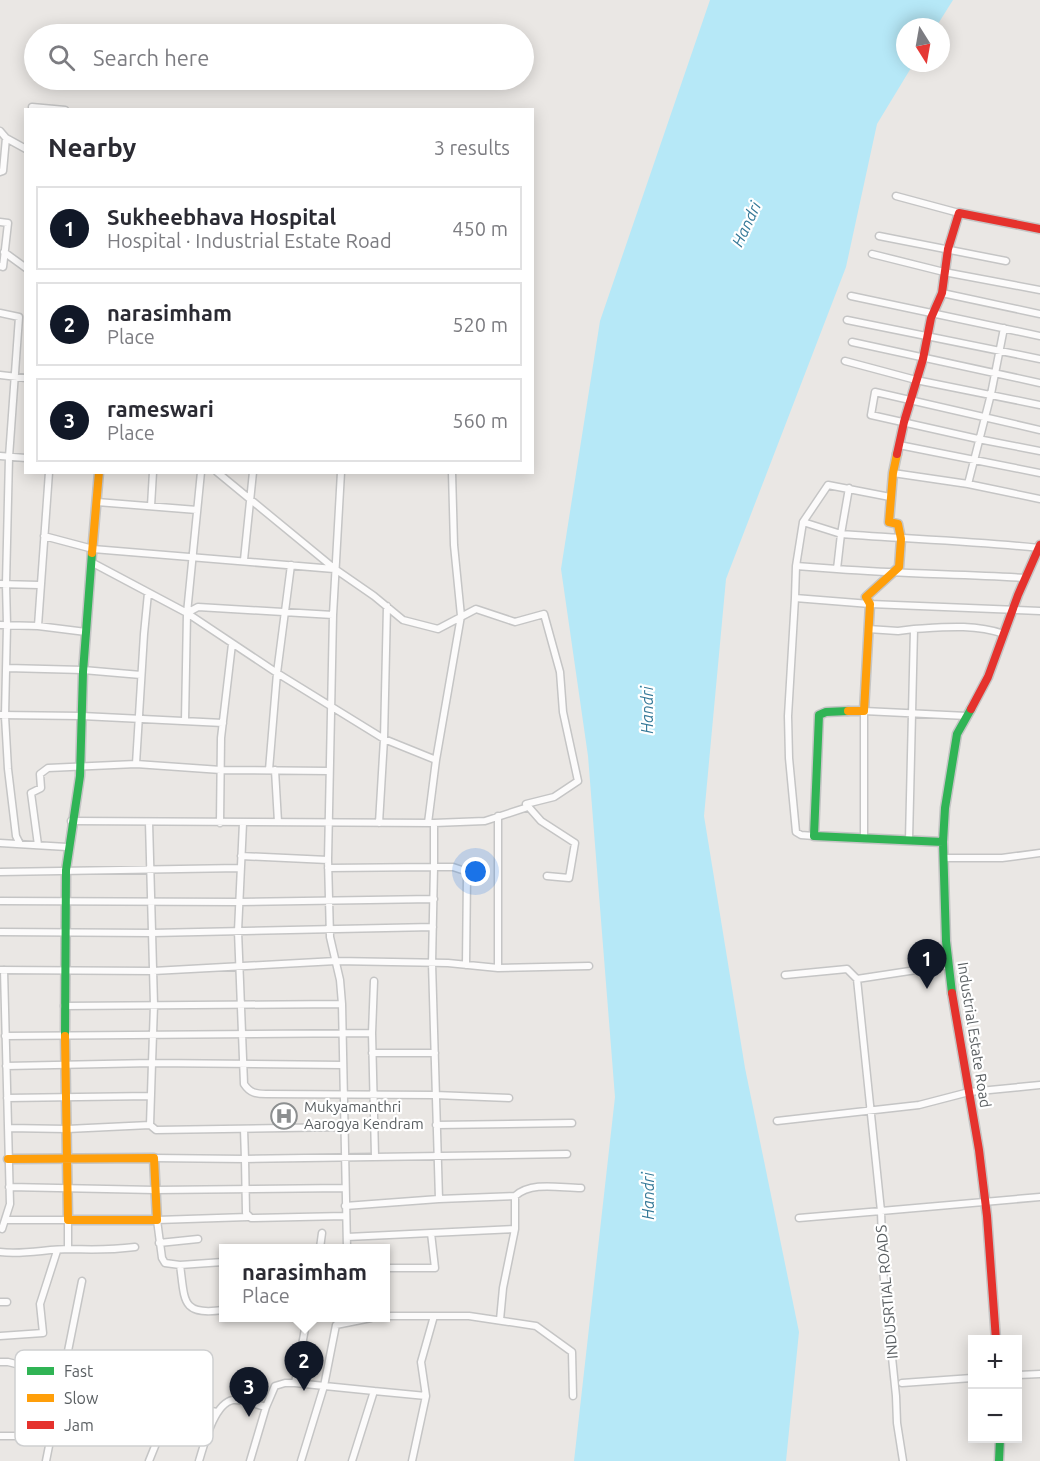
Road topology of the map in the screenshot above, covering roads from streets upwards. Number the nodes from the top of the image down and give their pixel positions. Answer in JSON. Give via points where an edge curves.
{"nodes":[{"id":1,"x":32,"y":107,"type":"dead end"},
{"id":2,"x":43,"y":108,"type":"edge"},
{"id":3,"x":0,"y":131,"type":"edge"},
{"id":4,"x":6,"y":138,"type":"junction"},
{"id":5,"x":24,"y":148,"type":"edge"},
{"id":6,"x":0,"y":172,"type":"edge"},
{"id":7,"x":896,"y":196,"type":"dead end"},
{"id":8,"x":959,"y":213,"type":"junction"},
{"id":9,"x":0,"y":222,"type":"edge"},
{"id":10,"x":1040,"y":229,"type":"edge"},
{"id":11,"x":879,"y":236,"type":"dead end"},
{"id":12,"x":948,"y":249,"type":"junction"},
{"id":13,"x":4,"y":252,"type":"junction"},
{"id":14,"x":872,"y":254,"type":"dead end"},
{"id":15,"x":1006,"y":261,"type":"dead end"},
{"id":16,"x":0,"y":266,"type":"edge"},
{"id":17,"x":24,"y":267,"type":"edge"},
{"id":18,"x":944,"y":272,"type":"junction"},
{"id":19,"x":1040,"y":290,"type":"edge"},
{"id":20,"x":942,"y":293,"type":"junction"},
{"id":21,"x":851,"y":296,"type":"dead end"},
{"id":22,"x":0,"y":313,"type":"edge"},
{"id":23,"x":933,"y":313,"type":"junction"},
{"id":24,"x":1040,"y":314,"type":"edge"},
{"id":25,"x":19,"y":317,"type":"junction"},
{"id":26,"x":847,"y":320,"type":"dead end"},
{"id":27,"x":24,"y":322,"type":"edge"},
{"id":28,"x":1004,"y":328,"type":"junction"},
{"id":29,"x":929,"y":335,"type":"junction"},
{"id":30,"x":1040,"y":336,"type":"edge"},
{"id":31,"x":852,"y":342,"type":"dead end"},
{"id":32,"x":999,"y":351,"type":"junction"},
{"id":33,"x":923,"y":359,"type":"junction"},
{"id":34,"x":1040,"y":359,"type":"edge"},
{"id":35,"x":845,"y":361,"type":"dead end"},
{"id":36,"x":995,"y":373,"type":"junction"},
{"id":37,"x":0,"y":375,"type":"edge"},
{"id":38,"x":14,"y":377,"type":"junction"},
{"id":39,"x":24,"y":378,"type":"edge"},
{"id":40,"x":916,"y":380,"type":"junction"},
{"id":41,"x":1040,"y":383,"type":"edge"},
{"id":42,"x":991,"y":394,"type":"junction"},
{"id":43,"x":909,"y":401,"type":"junction"},
{"id":44,"x":1040,"y":405,"type":"edge"},
{"id":45,"x":984,"y":417,"type":"junction"},
{"id":46,"x":904,"y":422,"type":"junction"},
{"id":47,"x":1040,"y":430,"type":"edge"},
{"id":48,"x":978,"y":439,"type":"junction"},
{"id":49,"x":899,"y":445,"type":"junction"},
{"id":50,"x":1040,"y":451,"type":"edge"},
{"id":51,"x":0,"y":456,"type":"edge"},
{"id":52,"x":9,"y":457,"type":"junction"},
{"id":53,"x":24,"y":458,"type":"edge"},
{"id":54,"x":974,"y":460,"type":"junction"},
{"id":55,"x":893,"y":473,"type":"junction"},
{"id":56,"x":1040,"y":473,"type":"edge"},
{"id":57,"x":49,"y":474,"type":"edge"},
{"id":58,"x":99,"y":474,"type":"edge"},
{"id":59,"x":153,"y":474,"type":"edge"},
{"id":60,"x":201,"y":474,"type":"edge"},
{"id":61,"x":219,"y":474,"type":"edge"},
{"id":62,"x":253,"y":474,"type":"edge"},
{"id":63,"x":341,"y":474,"type":"edge"},
{"id":64,"x":452,"y":474,"type":"edge"},
{"id":65,"x":968,"y":484,"type":"junction"},
{"id":66,"x":849,"y":488,"type":"junction"},
{"id":67,"x":890,"y":497,"type":"junction"},
{"id":68,"x":1040,"y":499,"type":"edge"},
{"id":69,"x":251,"y":501,"type":"junction"},
{"id":70,"x":97,"y":502,"type":"junction"},
{"id":71,"x":151,"y":506,"type":"junction"},
{"id":72,"x":197,"y":510,"type":"junction"},
{"id":73,"x":803,"y":522,"type":"junction"},
{"id":74,"x":841,"y":534,"type":"junction"},
{"id":75,"x":44,"y":536,"type":"junction"},
{"id":76,"x":901,"y":539,"type":"junction"},
{"id":77,"x":1039,"y":547,"type":"edge"},
{"id":78,"x":93,"y":549,"type":"junction"},
{"id":79,"x":193,"y":557,"type":"junction"},
{"id":80,"x":244,"y":560,"type":"junction"},
{"id":81,"x":91,"y":562,"type":"junction"},
{"id":82,"x":291,"y":565,"type":"junction"},
{"id":83,"x":796,"y":566,"type":"junction"},
{"id":84,"x":335,"y":569,"type":"junction"},
{"id":85,"x":837,"y":569,"type":"junction"},
{"id":86,"x":892,"y":573,"type":"junction"},
{"id":87,"x":1026,"y":578,"type":"junction"},
{"id":88,"x":3,"y":584,"type":"edge"},
{"id":89,"x":39,"y":585,"type":"junction"},
{"id":90,"x":148,"y":593,"type":"junction"},
{"id":91,"x":795,"y":598,"type":"junction"},
{"id":92,"x":870,"y":604,"type":"junction"},
{"id":93,"x":387,"y":606,"type":"junction"},
{"id":94,"x":1012,"y":610,"type":"junction"},
{"id":95,"x":1040,"y":611,"type":"edge"},
{"id":96,"x":285,"y":612,"type":"junction"},
{"id":97,"x":187,"y":613,"type":"junction"},
{"id":98,"x":333,"y":615,"type":"junction"},
{"id":99,"x":461,"y":616,"type":"junction"},
{"id":100,"x":4,"y":625,"type":"edge"},
{"id":101,"x":38,"y":626,"type":"junction"},
{"id":102,"x":868,"y":629,"type":"junction"},
{"id":103,"x":914,"y":629,"type":"junction"},
{"id":104,"x":86,"y":632,"type":"junction"},
{"id":105,"x":1004,"y":634,"type":"junction"},
{"id":106,"x":232,"y":644,"type":"junction"},
{"id":107,"x":7,"y":668,"type":"junction"},
{"id":108,"x":83,"y":670,"type":"junction"},
{"id":109,"x":277,"y":673,"type":"junction"},
{"id":110,"x":141,"y":675,"type":"junction"},
{"id":111,"x":331,"y":705,"type":"junction"},
{"id":112,"x":864,"y":711,"type":"junction"},
{"id":113,"x":912,"y":712,"type":"junction"},
{"id":114,"x":2,"y":715,"type":"edge"},
{"id":115,"x":82,"y":716,"type":"junction"},
{"id":116,"x":967,"y":716,"type":"junction"},
{"id":117,"x":140,"y":719,"type":"junction"},
{"id":118,"x":185,"y":721,"type":"junction"},
{"id":119,"x":223,"y":723,"type":"junction"},
{"id":120,"x":384,"y":739,"type":"junction"},
{"id":121,"x":436,"y":760,"type":"junction"},
{"id":122,"x":136,"y":764,"type":"junction"},
{"id":123,"x":80,"y":767,"type":"junction"},
{"id":124,"x":221,"y":770,"type":"junction"},
{"id":125,"x":272,"y":770,"type":"junction"},
{"id":126,"x":329,"y":771,"type":"junction"},
{"id":127,"x":528,"y":807,"type":"junction"},
{"id":128,"x":498,"y":816,"type":"junction"},
{"id":129,"x":71,"y":821,"type":"junction"},
{"id":130,"x":149,"y":822,"type":"junction"},
{"id":131,"x":278,"y":822,"type":"junction"},
{"id":132,"x":328,"y":822,"type":"junction"},
{"id":133,"x":220,"y":823,"type":"junction"},
{"id":134,"x":243,"y":823,"type":"junction"},
{"id":135,"x":379,"y":823,"type":"junction"},
{"id":136,"x":431,"y":823,"type":"junction"},
{"id":137,"x":814,"y":836,"type":"junction"},
{"id":138,"x":864,"y":839,"type":"junction"},
{"id":139,"x":909,"y":840,"type":"junction"},
{"id":140,"x":943,"y":842,"type":"junction"},
{"id":141,"x":0,"y":843,"type":"edge"},
{"id":142,"x":20,"y":844,"type":"junction"},
{"id":143,"x":38,"y":845,"type":"junction"},
{"id":144,"x":67,"y":847,"type":"junction"},
{"id":145,"x":1040,"y":853,"type":"edge"},
{"id":146,"x":241,"y":856,"type":"junction"},
{"id":147,"x":943,"y":858,"type":"junction"},
{"id":148,"x":328,"y":860,"type":"junction"},
{"id":149,"x":434,"y":867,"type":"junction"},
{"id":150,"x":151,"y":868,"type":"junction"},
{"id":151,"x":240,"y":868,"type":"junction"},
{"id":152,"x":328,"y":868,"type":"junction"},
{"id":153,"x":66,"y":871,"type":"junction"},
{"id":154,"x":0,"y":872,"type":"edge"},
{"id":155,"x":547,"y":876,"type":"dead end"},
{"id":156,"x":434,"y":899,"type":"junction"},
{"id":157,"x":328,"y":900,"type":"junction"},
{"id":158,"x":0,"y":901,"type":"edge"},
{"id":159,"x":65,"y":901,"type":"junction"},
{"id":160,"x":151,"y":901,"type":"junction"},
{"id":161,"x":238,"y":902,"type":"junction"},
{"id":162,"x":433,"y":927,"type":"junction"},
{"id":163,"x":330,"y":928,"type":"junction"},
{"id":164,"x":238,"y":931,"type":"junction"},
{"id":165,"x":0,"y":932,"type":"edge"},
{"id":166,"x":64,"y":932,"type":"junction"},
{"id":167,"x":152,"y":933,"type":"junction"},
{"id":168,"x":336,"y":960,"type":"junction"},
{"id":169,"x":432,"y":963,"type":"junction"},
{"id":170,"x":466,"y":964,"type":"junction"},
{"id":171,"x":949,"y":965,"type":"junction"},
{"id":172,"x":240,"y":966,"type":"junction"},
{"id":173,"x":589,"y":966,"type":"dead end"},
{"id":174,"x":498,"y":968,"type":"junction"},
{"id":175,"x":64,"y":969,"type":"junction"},
{"id":176,"x":2,"y":970,"type":"edge"},
{"id":177,"x":153,"y":970,"type":"junction"},
{"id":178,"x":785,"y":975,"type":"dead end"},
{"id":179,"x":857,"y":979,"type":"junction"},
{"id":180,"x":374,"y":981,"type":"dead end"},
{"id":181,"x":241,"y":1004,"type":"junction"},
{"id":182,"x":342,"y":1004,"type":"junction"},
{"id":183,"x":154,"y":1005,"type":"junction"},
{"id":184,"x":64,"y":1006,"type":"junction"},
{"id":185,"x":341,"y":1033,"type":"junction"},
{"id":186,"x":372,"y":1033,"type":"junction"},
{"id":187,"x":242,"y":1034,"type":"junction"},
{"id":188,"x":153,"y":1035,"type":"junction"},
{"id":189,"x":5,"y":1036,"type":"junction"},
{"id":190,"x":65,"y":1036,"type":"junction"},
{"id":191,"x":372,"y":1053,"type":"junction"},
{"id":192,"x":435,"y":1053,"type":"junction"},
{"id":193,"x":152,"y":1063,"type":"junction"},
{"id":194,"x":243,"y":1063,"type":"junction"},
{"id":195,"x":342,"y":1065,"type":"junction"},
{"id":196,"x":6,"y":1066,"type":"junction"},
{"id":197,"x":65,"y":1066,"type":"junction"},
{"id":198,"x":1040,"y":1085,"type":"edge"},
{"id":199,"x":969,"y":1092,"type":"junction"},
{"id":200,"x":343,"y":1095,"type":"junction"},
{"id":201,"x":374,"y":1095,"type":"junction"},
{"id":202,"x":435,"y":1095,"type":"junction"},
{"id":203,"x":151,"y":1096,"type":"junction"},
{"id":204,"x":66,"y":1097,"type":"junction"},
{"id":205,"x":7,"y":1098,"type":"junction"},
{"id":206,"x":509,"y":1098,"type":"dead end"},
{"id":207,"x":870,"y":1111,"type":"junction"},
{"id":208,"x":777,"y":1121,"type":"dead end"},
{"id":209,"x":572,"y":1123,"type":"dead end"},
{"id":210,"x":150,"y":1125,"type":"junction"},
{"id":211,"x":436,"y":1125,"type":"junction"},
{"id":212,"x":344,"y":1127,"type":"junction"},
{"id":213,"x":8,"y":1128,"type":"junction"},
{"id":214,"x":67,"y":1129,"type":"junction"},
{"id":215,"x":244,"y":1129,"type":"junction"},
{"id":216,"x":567,"y":1154,"type":"dead end"},
{"id":217,"x":375,"y":1156,"type":"junction"},
{"id":218,"x":437,"y":1156,"type":"junction"},
{"id":219,"x":344,"y":1157,"type":"junction"},
{"id":220,"x":154,"y":1158,"type":"junction"},
{"id":221,"x":9,"y":1159,"type":"junction"},
{"id":222,"x":67,"y":1159,"type":"junction"},
{"id":223,"x":245,"y":1159,"type":"junction"},
{"id":224,"x":9,"y":1187,"type":"junction"},
{"id":225,"x":68,"y":1188,"type":"junction"},
{"id":226,"x":245,"y":1188,"type":"junction"},
{"id":227,"x":345,"y":1188,"type":"junction"},
{"id":228,"x":581,"y":1188,"type":"dead end"},
{"id":229,"x":155,"y":1190,"type":"junction"},
{"id":230,"x":515,"y":1196,"type":"junction"},
{"id":231,"x":1040,"y":1197,"type":"edge"},
{"id":232,"x":439,"y":1199,"type":"junction"},
{"id":233,"x":0,"y":1200,"type":"edge"},
{"id":234,"x":985,"y":1203,"type":"junction"},
{"id":235,"x":10,"y":1204,"type":"junction"},
{"id":236,"x":345,"y":1206,"type":"junction"},
{"id":237,"x":881,"y":1211,"type":"junction"},
{"id":238,"x":345,"y":1216,"type":"junction"},
{"id":239,"x":248,"y":1217,"type":"junction"},
{"id":240,"x":799,"y":1218,"type":"dead end"},
{"id":241,"x":6,"y":1220,"type":"junction"},
{"id":242,"x":68,"y":1220,"type":"junction"},
{"id":243,"x":157,"y":1220,"type":"junction"},
{"id":244,"x":0,"y":1228,"type":"edge"},
{"id":245,"x":515,"y":1229,"type":"junction"},
{"id":246,"x":322,"y":1233,"type":"dead end"},
{"id":247,"x":431,"y":1233,"type":"junction"},
{"id":248,"x":347,"y":1237,"type":"junction"},
{"id":249,"x":198,"y":1239,"type":"dead end"},
{"id":250,"x":159,"y":1243,"type":"junction"},
{"id":251,"x":321,"y":1244,"type":"edge"},
{"id":252,"x":347,"y":1244,"type":"edge"},
{"id":253,"x":135,"y":1247,"type":"dead end"},
{"id":254,"x":68,"y":1249,"type":"junction"},
{"id":255,"x":57,"y":1251,"type":"junction"},
{"id":256,"x":0,"y":1252,"type":"edge"},
{"id":257,"x":219,"y":1262,"type":"edge"},
{"id":258,"x":180,"y":1265,"type":"junction"},
{"id":259,"x":390,"y":1268,"type":"edge"},
{"id":260,"x":82,"y":1281,"type":"dead end"},
{"id":261,"x":219,"y":1311,"type":"edge"},
{"id":262,"x":390,"y":1316,"type":"edge"},
{"id":263,"x":434,"y":1316,"type":"junction"},
{"id":264,"x":500,"y":1320,"type":"junction"},
{"id":265,"x":306,"y":1322,"type":"edge"},
{"id":266,"x":337,"y":1322,"type":"edge"},
{"id":267,"x":996,"y":1335,"type":"edge"},
{"id":268,"x":0,"y":1336,"type":"edge"},
{"id":269,"x":68,"y":1350,"type":"edge"},
{"id":270,"x":0,"y":1362,"type":"edge"},
{"id":271,"x":15,"y":1364,"type":"edge"},
{"id":272,"x":1040,"y":1374,"type":"edge"},
{"id":273,"x":1022,"y":1375,"type":"edge"},
{"id":274,"x":968,"y":1378,"type":"edge"},
{"id":275,"x":295,"y":1383,"type":"junction"},
{"id":276,"x":902,"y":1383,"type":"dead end"},
{"id":277,"x":324,"y":1386,"type":"junction"},
{"id":278,"x":374,"y":1391,"type":"junction"},
{"id":279,"x":426,"y":1396,"type":"junction"},
{"id":280,"x":573,"y":1396,"type":"dead end"},
{"id":281,"x":267,"y":1407,"type":"junction"},
{"id":282,"x":213,"y":1411,"type":"edge"},
{"id":283,"x":217,"y":1412,"type":"junction"},
{"id":284,"x":213,"y":1423,"type":"edge"},
{"id":285,"x":1000,"y":1443,"type":"edge"},
{"id":286,"x":49,"y":1446,"type":"edge"},
{"id":287,"x":155,"y":1446,"type":"edge"},
{"id":288,"x":205,"y":1446,"type":"edge"},
{"id":289,"x":46,"y":1461,"type":"edge"},
{"id":290,"x":149,"y":1461,"type":"edge"},
{"id":291,"x":199,"y":1461,"type":"edge"},
{"id":292,"x":249,"y":1461,"type":"edge"},
{"id":293,"x":301,"y":1461,"type":"edge"},
{"id":294,"x":352,"y":1461,"type":"edge"},
{"id":295,"x":412,"y":1461,"type":"edge"},
{"id":296,"x":903,"y":1461,"type":"edge"},
{"id":297,"x":999,"y":1461,"type":"edge"}],
"edges":[{"from":1,"to":2,"type":"street"},
{"from":3,"to":4,"type":"street"},
{"from":4,"to":5,"type":"street"},
{"from":4,"to":6,"type":"street"},
{"from":7,"to":8,"type":"street"},
{"from":8,"to":10,"type":"street"},
{"from":8,"to":12,"type":"street"},
{"from":9,"to":13,"type":"street","via":[[8,223]]},
{"from":11,"to":12,"type":"street"},
{"from":12,"to":15,"type":"street"},
{"from":12,"to":18,"type":"street"},
{"from":13,"to":16,"type":"street","via":[[3,267]]},
{"from":13,"to":17,"type":"street"},
{"from":14,"to":18,"type":"street"},
{"from":18,"to":19,"type":"street"},
{"from":18,"to":20,"type":"street"},
{"from":20,"to":23,"type":"street"},
{"from":20,"to":24,"type":"street"},
{"from":21,"to":23,"type":"street"},
{"from":22,"to":25,"type":"street"},
{"from":23,"to":28,"type":"street"},
{"from":23,"to":29,"type":"street"},
{"from":25,"to":27,"type":"street"},
{"from":25,"to":38,"type":"street"},
{"from":26,"to":29,"type":"street"},
{"from":28,"to":30,"type":"street"},
{"from":28,"to":32,"type":"street"},
{"from":29,"to":32,"type":"street"},
{"from":29,"to":33,"type":"street"},
{"from":31,"to":33,"type":"street"},
{"from":32,"to":34,"type":"street"},
{"from":32,"to":36,"type":"street"},
{"from":33,"to":36,"type":"street"},
{"from":33,"to":40,"type":"street"},
{"from":35,"to":40,"type":"street"},
{"from":36,"to":41,"type":"street"},
{"from":36,"to":42,"type":"street"},
{"from":37,"to":38,"type":"street"},
{"from":38,"to":39,"type":"street"},
{"from":38,"to":52,"type":"street"},
{"from":40,"to":42,"type":"street"},
{"from":40,"to":43,"type":"street"},
{"from":42,"to":44,"type":"street"},
{"from":42,"to":45,"type":"street"},
{"from":43,"to":45,"type":"street"},
{"from":43,"to":46,"type":"street"},
{"from":43,"to":46,"type":"street","via":[[875,392],[871,415]]},
{"from":45,"to":47,"type":"street"},
{"from":45,"to":48,"type":"street"},
{"from":46,"to":48,"type":"street"},
{"from":46,"to":49,"type":"street"},
{"from":48,"to":50,"type":"street"},
{"from":48,"to":54,"type":"street"},
{"from":49,"to":54,"type":"street"},
{"from":49,"to":55,"type":"street"},
{"from":51,"to":52,"type":"street"},
{"from":52,"to":53,"type":"street"},
{"from":52,"to":88,"type":"street"},
{"from":54,"to":56,"type":"street"},
{"from":54,"to":65,"type":"street"},
{"from":55,"to":65,"type":"street"},
{"from":55,"to":67,"type":"street"},
{"from":57,"to":75,"type":"street"},
{"from":58,"to":70,"type":"street"},
{"from":59,"to":71,"type":"street"},
{"from":60,"to":72,"type":"street"},
{"from":61,"to":69,"type":"street"},
{"from":62,"to":69,"type":"street"},
{"from":63,"to":84,"type":"street"},
{"from":64,"to":99,"type":"street"},
{"from":65,"to":68,"type":"street"},
{"from":66,"to":67,"type":"street"},
{"from":66,"to":73,"type":"street","via":[[828,485]]},
{"from":66,"to":74,"type":"street"},
{"from":67,"to":76,"type":"street","via":[[889,522],[898,524]]},
{"from":69,"to":80,"type":"street"},
{"from":69,"to":84,"type":"street"},
{"from":70,"to":71,"type":"street"},
{"from":70,"to":78,"type":"street"},
{"from":71,"to":72,"type":"street"},
{"from":72,"to":79,"type":"street"},
{"from":73,"to":74,"type":"street"},
{"from":73,"to":83,"type":"street"},
{"from":74,"to":76,"type":"street"},
{"from":74,"to":85,"type":"street"},
{"from":75,"to":78,"type":"street"},
{"from":75,"to":89,"type":"street"},
{"from":76,"to":77,"type":"street"},
{"from":76,"to":86,"type":"street","via":[[899,567]]},
{"from":77,"to":87,"type":"street","name":"Industrial Estate Road"},
{"from":78,"to":79,"type":"street"},
{"from":78,"to":81,"type":"street"},
{"from":79,"to":80,"type":"street"},
{"from":79,"to":97,"type":"street"},
{"from":80,"to":82,"type":"street"},
{"from":81,"to":90,"type":"street"},
{"from":81,"to":104,"type":"street"},
{"from":82,"to":84,"type":"street"},
{"from":82,"to":96,"type":"street"},
{"from":83,"to":85,"type":"street"},
{"from":83,"to":91,"type":"street"},
{"from":84,"to":93,"type":"street"},
{"from":84,"to":98,"type":"street"},
{"from":85,"to":86,"type":"street"},
{"from":86,"to":87,"type":"street"},
{"from":86,"to":92,"type":"street","via":[[866,597]]},
{"from":87,"to":94,"type":"street","name":"Industrial Estate Road"},
{"from":88,"to":89,"type":"street"},
{"from":88,"to":100,"type":"street"},
{"from":89,"to":101,"type":"street"},
{"from":90,"to":97,"type":"street"},
{"from":90,"to":110,"type":"street"},
{"from":91,"to":92,"type":"street"},
{"from":91,"to":137,"type":"street","via":[[788,716],[792,796],[796,832]]},
{"from":92,"to":94,"type":"street"},
{"from":92,"to":102,"type":"street"},
{"from":93,"to":99,"type":"street","via":[[403,620],[438,629]]},
{"from":93,"to":120,"type":"street"},
{"from":94,"to":95,"type":"street"},
{"from":94,"to":105,"type":"street","name":"Industrial Estate Road"},
{"from":96,"to":97,"type":"street","via":[[198,607]]},
{"from":96,"to":98,"type":"street"},
{"from":96,"to":109,"type":"street"},
{"from":97,"to":106,"type":"street"},
{"from":97,"to":118,"type":"street"},
{"from":98,"to":111,"type":"street"},
{"from":99,"to":121,"type":"street"},
{"from":99,"to":127,"type":"street","via":[[476,609],[515,622],[544,614],[560,672],[563,712],[578,781],[554,797],[526,804]]},
{"from":100,"to":101,"type":"street"},
{"from":100,"to":107,"type":"street"},
{"from":101,"to":104,"type":"street"},
{"from":102,"to":103,"type":"street"},
{"from":102,"to":112,"type":"street"},
{"from":103,"to":105,"type":"street","via":[[959,626]]},
{"from":103,"to":113,"type":"street"},
{"from":104,"to":108,"type":"street"},
{"from":105,"to":116,"type":"street","name":"Industrial Estate Road","via":[[988,677]]},
{"from":106,"to":109,"type":"street"},
{"from":106,"to":119,"type":"street"},
{"from":107,"to":108,"type":"street"},
{"from":107,"to":114,"type":"street"},
{"from":108,"to":110,"type":"street"},
{"from":108,"to":115,"type":"street"},
{"from":109,"to":111,"type":"street"},
{"from":109,"to":125,"type":"street"},
{"from":110,"to":117,"type":"street"},
{"from":111,"to":120,"type":"street"},
{"from":111,"to":126,"type":"street"},
{"from":112,"to":113,"type":"street"},
{"from":112,"to":137,"type":"street","via":[[819,715]]},
{"from":112,"to":138,"type":"street"},
{"from":113,"to":116,"type":"street"},
{"from":113,"to":139,"type":"street"},
{"from":114,"to":115,"type":"street"},
{"from":114,"to":142,"type":"street"},
{"from":115,"to":117,"type":"street"},
{"from":115,"to":123,"type":"street"},
{"from":116,"to":140,"type":"street","name":"Industrial Estate Road","via":[[957,734]]},
{"from":117,"to":118,"type":"street"},
{"from":117,"to":122,"type":"street"},
{"from":118,"to":119,"type":"street"},
{"from":119,"to":124,"type":"street"},
{"from":120,"to":121,"type":"street"},
{"from":120,"to":135,"type":"street"},
{"from":121,"to":136,"type":"street"},
{"from":122,"to":123,"type":"street"},
{"from":122,"to":124,"type":"street"},
{"from":123,"to":129,"type":"street"},
{"from":123,"to":143,"type":"street","via":[[48,768],[40,774],[40,788],[31,794]]},
{"from":124,"to":125,"type":"street"},
{"from":124,"to":133,"type":"street"},
{"from":125,"to":126,"type":"street"},
{"from":125,"to":131,"type":"street"},
{"from":126,"to":132,"type":"street"},
{"from":127,"to":128,"type":"street"},
{"from":127,"to":155,"type":"street","via":[[541,821],[575,843],[569,878]]},
{"from":128,"to":136,"type":"street","via":[[485,821]]},
{"from":128,"to":174,"type":"street"},
{"from":129,"to":130,"type":"street"},
{"from":129,"to":144,"type":"street"},
{"from":130,"to":133,"type":"street"},
{"from":130,"to":150,"type":"street"},
{"from":131,"to":132,"type":"street"},
{"from":131,"to":134,"type":"street"},
{"from":132,"to":135,"type":"street"},
{"from":132,"to":148,"type":"street"},
{"from":133,"to":134,"type":"street"},
{"from":134,"to":146,"type":"street"},
{"from":135,"to":136,"type":"street"},
{"from":136,"to":149,"type":"street"},
{"from":137,"to":138,"type":"street"},
{"from":138,"to":139,"type":"street"},
{"from":139,"to":140,"type":"street"},
{"from":140,"to":147,"type":"street","name":"Industrial Estate Road"},
{"from":141,"to":142,"type":"street"},
{"from":142,"to":143,"type":"street"},
{"from":143,"to":144,"type":"street"},
{"from":144,"to":153,"type":"street"},
{"from":145,"to":147,"type":"street","via":[[1002,858]]},
{"from":146,"to":148,"type":"street"},
{"from":146,"to":151,"type":"street"},
{"from":147,"to":171,"type":"street","name":"Industrial Estate Road"},
{"from":148,"to":152,"type":"street"},
{"from":149,"to":152,"type":"street"},
{"from":149,"to":156,"type":"street"},
{"from":149,"to":170,"type":"street","via":[[460,868],[467,875]]},
{"from":150,"to":151,"type":"street"},
{"from":150,"to":153,"type":"street"},
{"from":150,"to":160,"type":"street"},
{"from":151,"to":161,"type":"street"},
{"from":152,"to":157,"type":"street"},
{"from":153,"to":154,"type":"street"},
{"from":153,"to":159,"type":"street"},
{"from":156,"to":157,"type":"street"},
{"from":156,"to":162,"type":"street"},
{"from":157,"to":161,"type":"street"},
{"from":157,"to":163,"type":"street"},
{"from":158,"to":159,"type":"street"},
{"from":159,"to":160,"type":"street"},
{"from":159,"to":166,"type":"street"},
{"from":160,"to":161,"type":"street"},
{"from":160,"to":167,"type":"street"},
{"from":161,"to":164,"type":"street"},
{"from":162,"to":163,"type":"street"},
{"from":162,"to":169,"type":"street"},
{"from":163,"to":164,"type":"street"},
{"from":163,"to":168,"type":"street"},
{"from":164,"to":167,"type":"street"},
{"from":164,"to":172,"type":"street"},
{"from":165,"to":166,"type":"street"},
{"from":166,"to":167,"type":"street"},
{"from":166,"to":175,"type":"street"},
{"from":167,"to":177,"type":"street"},
{"from":168,"to":169,"type":"street"},
{"from":168,"to":172,"type":"street"},
{"from":168,"to":182,"type":"street"},
{"from":169,"to":170,"type":"street"},
{"from":169,"to":192,"type":"street"},
{"from":170,"to":174,"type":"street"},
{"from":171,"to":179,"type":"street"},
{"from":171,"to":199,"type":"street","name":"Industrial Estate Road"},
{"from":172,"to":177,"type":"street"},
{"from":172,"to":181,"type":"street"},
{"from":173,"to":174,"type":"street"},
{"from":175,"to":176,"type":"street"},
{"from":175,"to":177,"type":"street"},
{"from":175,"to":184,"type":"street"},
{"from":176,"to":189,"type":"street"},
{"from":177,"to":183,"type":"street"},
{"from":178,"to":179,"type":"street","via":[[847,969]]},
{"from":179,"to":207,"type":"street"},
{"from":180,"to":186,"type":"street"},
{"from":181,"to":182,"type":"street"},
{"from":181,"to":183,"type":"street"},
{"from":181,"to":187,"type":"street"},
{"from":182,"to":185,"type":"street"},
{"from":183,"to":184,"type":"street"},
{"from":183,"to":188,"type":"street"},
{"from":184,"to":190,"type":"street"},
{"from":185,"to":186,"type":"street"},
{"from":185,"to":187,"type":"street"},
{"from":185,"to":195,"type":"street"},
{"from":186,"to":191,"type":"street"},
{"from":187,"to":188,"type":"street"},
{"from":187,"to":194,"type":"street"},
{"from":188,"to":190,"type":"street"},
{"from":188,"to":193,"type":"street"},
{"from":189,"to":190,"type":"street"},
{"from":189,"to":196,"type":"street"},
{"from":190,"to":197,"type":"street"},
{"from":191,"to":192,"type":"street"},
{"from":191,"to":201,"type":"street"},
{"from":192,"to":202,"type":"street"},
{"from":193,"to":194,"type":"street"},
{"from":193,"to":197,"type":"street"},
{"from":193,"to":203,"type":"street"},
{"from":194,"to":195,"type":"street"},
{"from":194,"to":200,"type":"street","via":[[244,1084],[254,1094]]},
{"from":195,"to":200,"type":"street"},
{"from":196,"to":197,"type":"street"},
{"from":196,"to":205,"type":"street"},
{"from":197,"to":204,"type":"street"},
{"from":198,"to":199,"type":"street"},
{"from":199,"to":207,"type":"street","via":[[919,1105]]},
{"from":199,"to":234,"type":"street","name":"Industrial Estate Road"},
{"from":200,"to":201,"type":"street"},
{"from":200,"to":212,"type":"street"},
{"from":201,"to":202,"type":"street"},
{"from":201,"to":217,"type":"street"},
{"from":202,"to":206,"type":"street"},
{"from":202,"to":211,"type":"street"},
{"from":203,"to":204,"type":"street"},
{"from":203,"to":210,"type":"street"},
{"from":204,"to":205,"type":"street"},
{"from":204,"to":214,"type":"street"},
{"from":205,"to":213,"type":"street"},
{"from":207,"to":208,"type":"street"},
{"from":207,"to":237,"type":"street"},
{"from":209,"to":211,"type":"street"},
{"from":210,"to":214,"type":"street"},
{"from":210,"to":215,"type":"street","via":[[156,1130]]},
{"from":211,"to":218,"type":"street"},
{"from":212,"to":215,"type":"street"},
{"from":212,"to":219,"type":"street"},
{"from":213,"to":214,"type":"street"},
{"from":213,"to":221,"type":"street"},
{"from":214,"to":222,"type":"street"},
{"from":215,"to":223,"type":"street"},
{"from":216,"to":218,"type":"street"},
{"from":217,"to":218,"type":"street"},
{"from":217,"to":219,"type":"street"},
{"from":218,"to":232,"type":"street"},
{"from":219,"to":223,"type":"street"},
{"from":219,"to":227,"type":"street"},
{"from":220,"to":222,"type":"street"},
{"from":220,"to":223,"type":"street"},
{"from":220,"to":229,"type":"street"},
{"from":221,"to":222,"type":"street"},
{"from":221,"to":224,"type":"street"},
{"from":222,"to":225,"type":"street"},
{"from":223,"to":226,"type":"street"},
{"from":224,"to":225,"type":"street"},
{"from":224,"to":235,"type":"street"},
{"from":225,"to":229,"type":"street"},
{"from":225,"to":242,"type":"street"},
{"from":226,"to":227,"type":"street"},
{"from":226,"to":229,"type":"street"},
{"from":226,"to":239,"type":"street"},
{"from":227,"to":236,"type":"street"},
{"from":228,"to":230,"type":"street","via":[[532,1187]]},
{"from":229,"to":243,"type":"street"},
{"from":230,"to":232,"type":"street"},
{"from":230,"to":245,"type":"street"},
{"from":231,"to":234,"type":"street","name":"INDUSRTIAL ROADS"},
{"from":232,"to":236,"type":"street"},
{"from":233,"to":235,"type":"street"},
{"from":234,"to":237,"type":"street","name":"INDUSRTIAL ROADS"},
{"from":234,"to":267,"type":"street","name":"Industrial Estate Road"},
{"from":235,"to":241,"type":"street"},
{"from":236,"to":238,"type":"street"},
{"from":237,"to":240,"type":"street"},
{"from":237,"to":296,"type":"street","name":"INDUSRTIAL ROADS","via":[[883,1270]]},
{"from":238,"to":239,"type":"street"},
{"from":238,"to":248,"type":"street"},
{"from":239,"to":243,"type":"street"},
{"from":241,"to":242,"type":"street"},
{"from":241,"to":244,"type":"street"},
{"from":242,"to":243,"type":"street"},
{"from":242,"to":254,"type":"street"},
{"from":243,"to":250,"type":"street"},
{"from":245,"to":247,"type":"street"},
{"from":245,"to":264,"type":"street"},
{"from":246,"to":251,"type":"street"},
{"from":247,"to":248,"type":"street"},
{"from":247,"to":259,"type":"street","via":[[435,1268]]},
{"from":248,"to":252,"type":"street"},
{"from":249,"to":250,"type":"street"},
{"from":250,"to":258,"type":"street","via":[[165,1263]]},
{"from":253,"to":254,"type":"street"},
{"from":254,"to":255,"type":"street"},
{"from":255,"to":256,"type":"street"},
{"from":255,"to":268,"type":"street","via":[[40,1304],[43,1333]]},
{"from":257,"to":258,"type":"street"},
{"from":258,"to":261,"type":"street","via":[[187,1303],[194,1311]]},
{"from":260,"to":269,"type":"street"},
{"from":262,"to":263,"type":"street"},
{"from":263,"to":264,"type":"street"},
{"from":263,"to":279,"type":"street","via":[[421,1362]]},
{"from":264,"to":280,"type":"street","via":[[536,1326],[572,1352]]},
{"from":265,"to":275,"type":"street"},
{"from":266,"to":277,"type":"street"},
{"from":270,"to":271,"type":"street"},
{"from":272,"to":273,"type":"street"},
{"from":274,"to":276,"type":"street"},
{"from":275,"to":277,"type":"street"},
{"from":275,"to":281,"type":"street","via":[[276,1386]]},
{"from":277,"to":278,"type":"street"},
{"from":277,"to":293,"type":"street"},
{"from":278,"to":279,"type":"street"},
{"from":278,"to":294,"type":"street"},
{"from":279,"to":295,"type":"street"},
{"from":281,"to":283,"type":"street","via":[[234,1400]]},
{"from":281,"to":292,"type":"street"},
{"from":282,"to":283,"type":"street"},
{"from":283,"to":284,"type":"street"},
{"from":285,"to":297,"type":"street"},
{"from":286,"to":289,"type":"street"},
{"from":287,"to":290,"type":"street"},
{"from":288,"to":291,"type":"street"}]}
